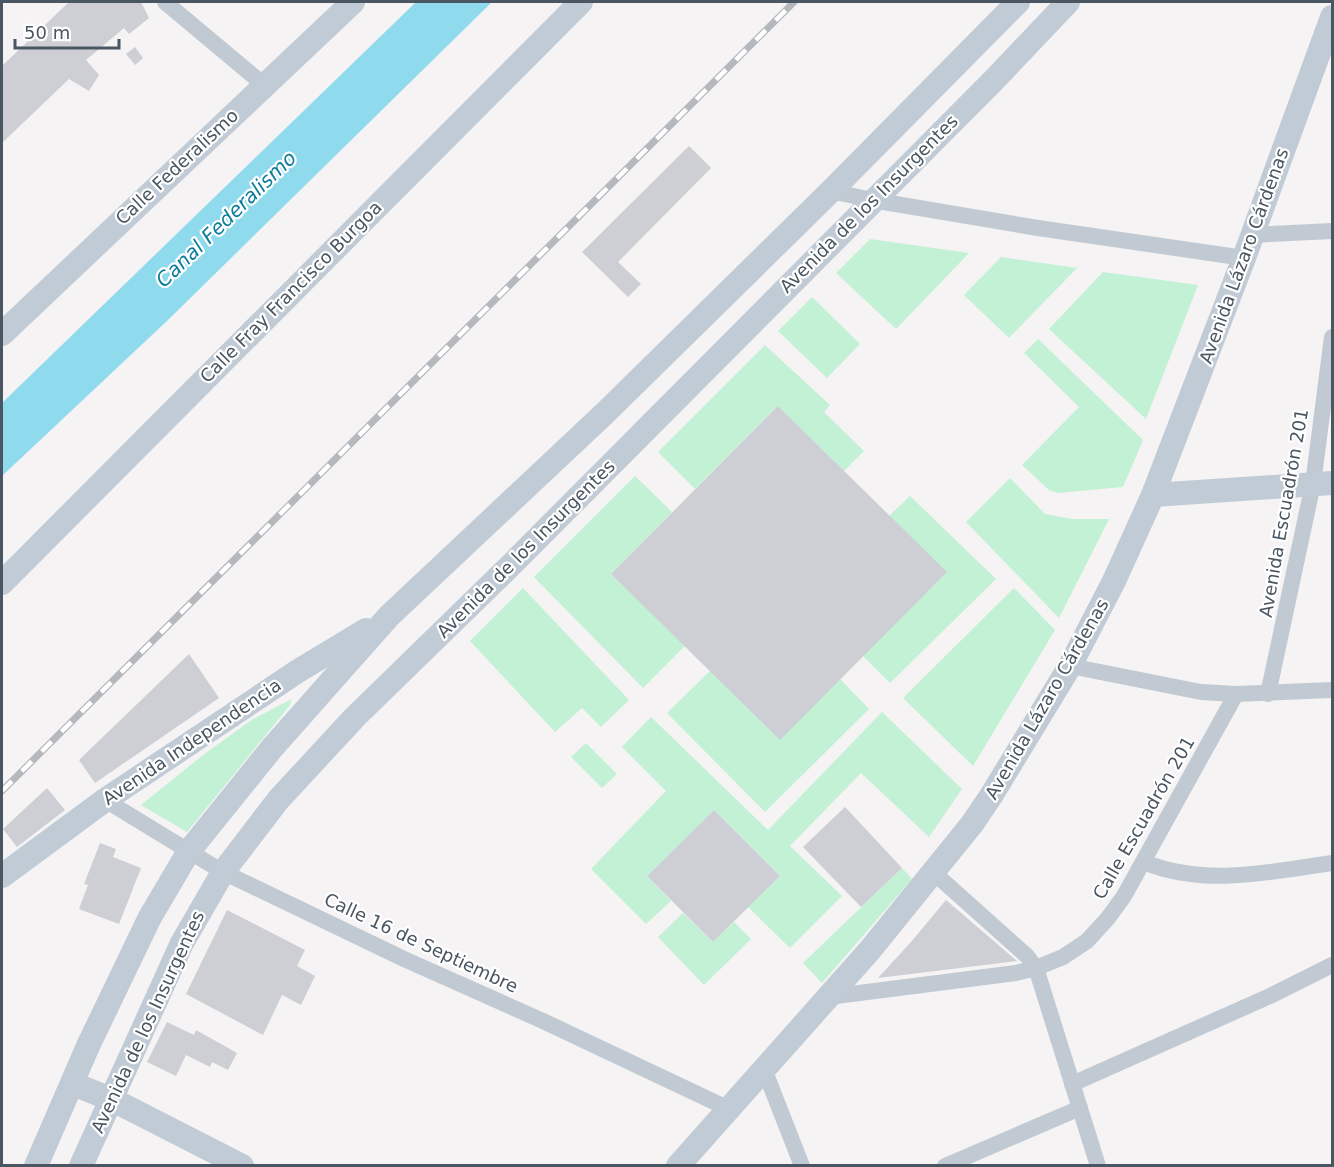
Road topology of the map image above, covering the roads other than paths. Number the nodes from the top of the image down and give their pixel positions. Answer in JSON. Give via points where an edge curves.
{"nodes":[{"id":1,"x":352,"y":2,"type":"edge"},
{"id":2,"x":581,"y":2,"type":"edge"},
{"id":3,"x":1018,"y":2,"type":"edge"},
{"id":4,"x":1068,"y":2,"type":"edge"},
{"id":5,"x":173,"y":4,"type":"edge"},
{"id":6,"x":1330,"y":29,"type":"edge"},
{"id":7,"x":264,"y":85,"type":"junction"},
{"id":8,"x":831,"y":191,"type":"junction"},
{"id":9,"x":872,"y":200,"type":"junction"},
{"id":10,"x":1332,"y":231,"type":"edge"},
{"id":11,"x":1252,"y":235,"type":"junction"},
{"id":12,"x":1244,"y":258,"type":"junction"},
{"id":13,"x":2,"y":334,"type":"edge"},
{"id":14,"x":1332,"y":338,"type":"edge"},
{"id":15,"x":1323,"y":484,"type":"edge"},
{"id":16,"x":1153,"y":495,"type":"junction"},
{"id":17,"x":2,"y":583,"type":"edge"},
{"id":18,"x":389,"y":616,"type":"junction"},
{"id":19,"x":1070,"y":666,"type":"junction"},
{"id":20,"x":1332,"y":690,"type":"edge"},
{"id":21,"x":1236,"y":694,"type":"junction"},
{"id":22,"x":1268,"y":694,"type":"junction"},
{"id":23,"x":105,"y":800,"type":"junction"},
{"id":24,"x":189,"y":852,"type":"junction"},
{"id":25,"x":1144,"y":862,"type":"junction"},
{"id":26,"x":1332,"y":863,"type":"edge"},
{"id":27,"x":223,"y":872,"type":"junction"},
{"id":28,"x":933,"y":872,"type":"junction"},
{"id":29,"x":2,"y":876,"type":"edge"},
{"id":30,"x":1332,"y":965,"type":"edge"},
{"id":31,"x":1036,"y":968,"type":"junction"},
{"id":32,"x":828,"y":998,"type":"junction"},
{"id":33,"x":764,"y":1069,"type":"junction"},
{"id":34,"x":73,"y":1084,"type":"junction"},
{"id":35,"x":1072,"y":1084,"type":"junction"},
{"id":36,"x":111,"y":1099,"type":"junction"},
{"id":37,"x":727,"y":1108,"type":"junction"},
{"id":38,"x":1080,"y":1108,"type":"junction"},
{"id":39,"x":36,"y":1166,"type":"edge"},
{"id":40,"x":81,"y":1166,"type":"edge"},
{"id":41,"x":242,"y":1166,"type":"edge"},
{"id":42,"x":678,"y":1166,"type":"edge"},
{"id":43,"x":802,"y":1166,"type":"edge"},
{"id":44,"x":945,"y":1166,"type":"edge"},
{"id":45,"x":1098,"y":1166,"type":"edge"}],
"edges":[{"from":1,"to":7,"type":"main road","name":"Calle Federalismo"},
{"from":2,"to":17,"type":"main road","name":"Calle Fray Francisco Burgoa"},
{"from":3,"to":8,"type":"main road","name":"Avenida de los Insurgentes"},
{"from":4,"to":9,"type":"main road","name":"Avenida de los Insurgentes"},
{"from":5,"to":7,"type":"street"},
{"from":6,"to":11,"type":"main road","name":"Avenida Lázaro Cárdenas"},
{"from":7,"to":13,"type":"main road","name":"Calle Federalismo"},
{"from":8,"to":9,"type":"street"},
{"from":8,"to":18,"type":"main road","name":"Avenida de los Insurgentes","via":[[604,414]]},
{"from":9,"to":12,"type":"street"},
{"from":9,"to":27,"type":"main road","name":"Avenida de los Insurgentes","via":[[343,729],[279,799]]},
{"from":10,"to":11,"type":"street"},
{"from":11,"to":12,"type":"main road","name":"Avenida Lázaro Cárdenas"},
{"from":12,"to":16,"type":"main road","name":"Avenida Lázaro Cárdenas"},
{"from":14,"to":15,"type":"street","name":"Avenida Escuadrón 201"},
{"from":15,"to":16,"type":"main road"},
{"from":15,"to":22,"type":"street","name":"Avenida Escuadrón 201"},
{"from":16,"to":19,"type":"main road","name":"Avenida Lázaro Cárdenas"},
{"from":18,"to":23,"type":"main road","name":"Avenida Independencia","via":[[298,671]]},
{"from":18,"to":24,"type":"main road","name":"Avenida de los Insurgentes","via":[[272,748]]},
{"from":19,"to":21,"type":"street","via":[[1172,687]]},
{"from":19,"to":28,"type":"main road","name":"Avenida Lázaro Cárdenas","via":[[991,796]]},
{"from":20,"to":22,"type":"street"},
{"from":21,"to":22,"type":"street"},
{"from":21,"to":25,"type":"street","name":"Calle Escuadrón 201"},
{"from":23,"to":24,"type":"street","name":"Calle 16 de Septiembre"},
{"from":23,"to":29,"type":"main road","name":"Avenida Independencia"},
{"from":24,"to":27,"type":"street","name":"Calle 16 de Septiembre"},
{"from":24,"to":34,"type":"main road","name":"Avenida de los Insurgentes","via":[[150,917]]},
{"from":25,"to":26,"type":"street","via":[[1163,870],[1223,876]]},
{"from":25,"to":31,"type":"street","name":"Calle Escuadrón 201","via":[[1108,918],[1087,941]]},
{"from":27,"to":36,"type":"main road","name":"Avenida de los Insurgentes","via":[[182,943]]},
{"from":27,"to":37,"type":"street","name":"Calle 16 de Septiembre"},
{"from":28,"to":31,"type":"street"},
{"from":28,"to":32,"type":"main road","name":"Avenida Lázaro Cárdenas"},
{"from":30,"to":35,"type":"street"},
{"from":31,"to":32,"type":"street","name":"Calle Escuadrón 201"},
{"from":31,"to":35,"type":"street"},
{"from":32,"to":33,"type":"main road","name":"Avenida Lázaro Cárdenas"},
{"from":33,"to":37,"type":"main road","name":"Avenida Lázaro Cárdenas"},
{"from":33,"to":43,"type":"street"},
{"from":34,"to":36,"type":"main road"},
{"from":34,"to":39,"type":"main road","name":"Avenida de los Insurgentes"},
{"from":35,"to":38,"type":"street"},
{"from":36,"to":40,"type":"main road","name":"Avenida de los Insurgentes"},
{"from":36,"to":41,"type":"main road"},
{"from":37,"to":42,"type":"main road","name":"Avenida Lázaro Cárdenas"},
{"from":38,"to":44,"type":"street"},
{"from":38,"to":45,"type":"street"}]}
